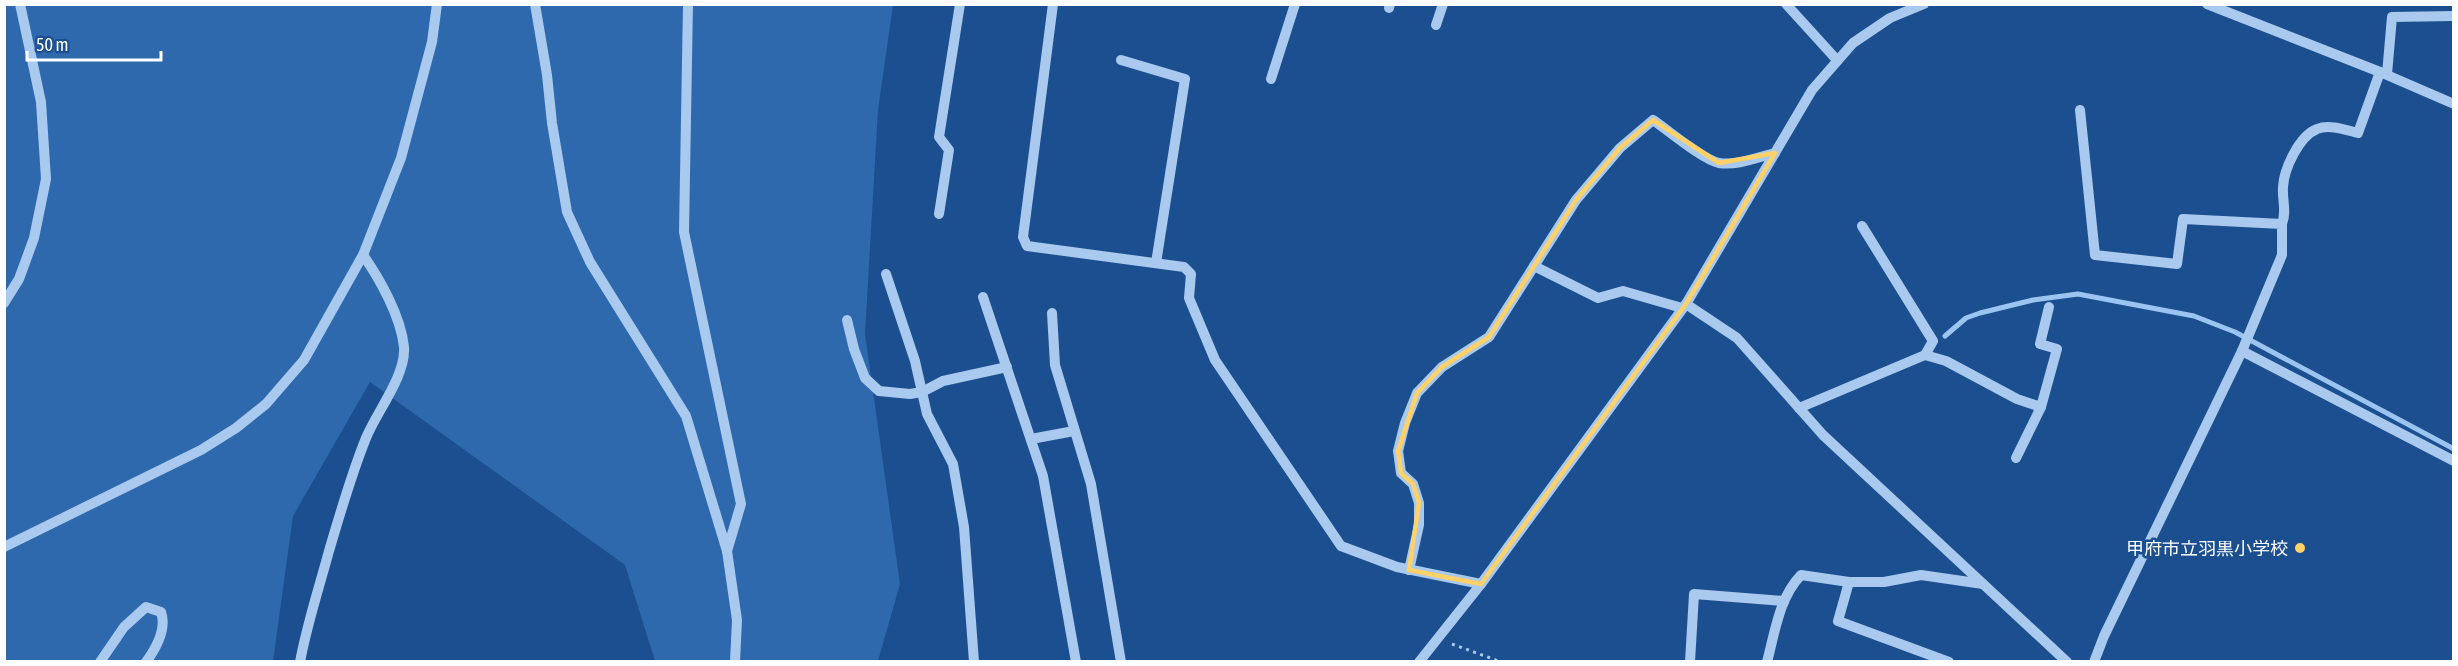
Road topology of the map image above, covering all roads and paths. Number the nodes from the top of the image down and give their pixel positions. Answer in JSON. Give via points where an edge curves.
{"nodes":[{"id":1,"x":20,"y":4,"type":"edge"},
{"id":2,"x":437,"y":4,"type":"edge"},
{"id":3,"x":535,"y":4,"type":"edge"},
{"id":4,"x":688,"y":4,"type":"edge"},
{"id":5,"x":960,"y":4,"type":"edge"},
{"id":6,"x":1053,"y":4,"type":"edge"},
{"id":7,"x":1295,"y":4,"type":"edge"},
{"id":8,"x":1443,"y":4,"type":"edge"},
{"id":9,"x":1786,"y":4,"type":"edge"},
{"id":10,"x":1924,"y":4,"type":"edge"},
{"id":11,"x":2207,"y":4,"type":"edge"},
{"id":12,"x":2454,"y":16,"type":"edge"},
{"id":13,"x":1436,"y":25,"type":"dead end"},
{"id":14,"x":1836,"y":59,"type":"junction"},
{"id":15,"x":1121,"y":60,"type":"dead end"},
{"id":16,"x":2384,"y":73,"type":"junction"},
{"id":17,"x":1271,"y":79,"type":"dead end"},
{"id":18,"x":2454,"y":104,"type":"edge"},
{"id":19,"x":2080,"y":110,"type":"dead end"},
{"id":20,"x":1774,"y":153,"type":"junction"},
{"id":21,"x":939,"y":214,"type":"dead end"},
{"id":22,"x":2282,"y":224,"type":"junction"},
{"id":23,"x":1862,"y":226,"type":"dead end"},
{"id":24,"x":363,"y":255,"type":"junction"},
{"id":25,"x":1156,"y":263,"type":"junction"},
{"id":26,"x":1534,"y":266,"type":"junction"},
{"id":27,"x":886,"y":274,"type":"dead end"},
{"id":28,"x":983,"y":297,"type":"dead end"},
{"id":29,"x":4,"y":303,"type":"edge"},
{"id":30,"x":1684,"y":306,"type":"junction"},
{"id":31,"x":2049,"y":307,"type":"dead end"},
{"id":32,"x":1052,"y":313,"type":"dead end"},
{"id":33,"x":847,"y":321,"type":"dead end"},
{"id":34,"x":2242,"y":351,"type":"junction"},
{"id":35,"x":1925,"y":355,"type":"junction"},
{"id":36,"x":1007,"y":367,"type":"junction"},
{"id":37,"x":922,"y":392,"type":"junction"},
{"id":38,"x":2041,"y":407,"type":"junction"},
{"id":39,"x":1799,"y":408,"type":"junction"},
{"id":40,"x":1074,"y":431,"type":"junction"},
{"id":41,"x":1031,"y":439,"type":"junction"},
{"id":42,"x":2016,"y":458,"type":"dead end"},
{"id":43,"x":2454,"y":460,"type":"edge"},
{"id":44,"x":4,"y":547,"type":"edge"},
{"id":45,"x":727,"y":551,"type":"junction"},
{"id":46,"x":1409,"y":570,"type":"junction"},
{"id":47,"x":1850,"y":582,"type":"junction"},
{"id":48,"x":1480,"y":584,"type":"junction"},
{"id":49,"x":1984,"y":584,"type":"junction"},
{"id":50,"x":1784,"y":601,"type":"junction"},
{"id":51,"x":1437,"y":639,"type":"junction"},
{"id":52,"x":100,"y":662,"type":"edge"},
{"id":53,"x":146,"y":662,"type":"edge"},
{"id":54,"x":300,"y":662,"type":"edge"},
{"id":55,"x":735,"y":662,"type":"edge"},
{"id":56,"x":974,"y":662,"type":"edge"},
{"id":57,"x":1076,"y":662,"type":"edge"},
{"id":58,"x":1121,"y":662,"type":"edge"},
{"id":59,"x":1419,"y":662,"type":"edge"},
{"id":60,"x":1501,"y":662,"type":"edge"},
{"id":61,"x":1690,"y":662,"type":"edge"},
{"id":62,"x":1767,"y":662,"type":"edge"},
{"id":63,"x":1949,"y":662,"type":"edge"},
{"id":64,"x":2067,"y":662,"type":"edge"},
{"id":65,"x":2094,"y":662,"type":"edge"}],
"edges":[{"from":1,"to":29,"type":"street","via":[[41,102],[46,179],[34,238],[19,279]]},
{"from":2,"to":24,"type":"street","via":[[432,42],[401,158]]},
{"from":3,"to":45,"type":"street","via":[[567,212],[590,262],[686,416]]},
{"from":4,"to":45,"type":"street","via":[[684,232],[741,504]]},
{"from":5,"to":21,"type":"street","via":[[939,137],[949,150]]},
{"from":6,"to":25,"type":"street","via":[[1023,237],[1027,246]]},
{"from":7,"to":17,"type":"street"},
{"from":8,"to":13,"type":"street"},
{"from":9,"to":14,"type":"street"},
{"from":10,"to":14,"type":"street","via":[[1890,18]]},
{"from":11,"to":16,"type":"street"},
{"from":12,"to":16,"type":"street","via":[[2392,17]]},
{"from":14,"to":20,"type":"street"},
{"from":15,"to":25,"type":"street","via":[[1185,79]]},
{"from":16,"to":18,"type":"street"},
{"from":16,"to":22,"type":"street","via":[[2358,133],[2330,127],[2317,129],[2305,138],[2284,180]]},
{"from":19,"to":22,"type":"street","via":[[2095,255],[2177,264],[2183,219]]},
{"from":20,"to":26,"type":"street","via":[[1719,163],[1653,120],[1620,148],[1576,200]]},
{"from":20,"to":30,"type":"street"},
{"from":22,"to":34,"type":"street","via":[[2282,255]]},
{"from":23,"to":35,"type":"street","via":[[1933,341]]},
{"from":24,"to":44,"type":"street","via":[[303,360],[266,404],[201,450]]},
{"from":24,"to":54,"type":"street","via":[[394,310],[404,347],[400,370],[366,438],[306,630]]},
{"from":25,"to":46,"type":"street","via":[[1184,267],[1191,274],[1190,298],[1215,360],[1341,546]]},
{"from":26,"to":30,"type":"street","via":[[1598,298],[1623,291]]},
{"from":26,"to":46,"type":"street","via":[[1489,337],[1442,367],[1417,393],[1398,451],[1401,473],[1413,484],[1419,503],[1419,525]]},
{"from":27,"to":37,"type":"street"},
{"from":28,"to":36,"type":"street"},
{"from":30,"to":39,"type":"street","via":[[1737,338]]},
{"from":30,"to":48,"type":"street"},
{"from":31,"to":38,"type":"street","via":[[2040,344],[2057,349]]},
{"from":32,"to":40,"type":"street","via":[[1055,365]]},
{"from":33,"to":37,"type":"street","via":[[865,378],[879,391]]},
{"from":34,"to":43,"type":"street"},
{"from":34,"to":65,"type":"street"},
{"from":35,"to":38,"type":"street","via":[[1946,361],[2017,399]]},
{"from":35,"to":39,"type":"street"},
{"from":36,"to":37,"type":"street","via":[[943,381]]},
{"from":36,"to":41,"type":"street"},
{"from":37,"to":56,"type":"street","via":[[927,414],[953,464],[964,527]]},
{"from":38,"to":42,"type":"street"},
{"from":39,"to":49,"type":"street","via":[[1823,435]]},
{"from":40,"to":41,"type":"street"},
{"from":40,"to":58,"type":"street","via":[[1091,484]]},
{"from":41,"to":57,"type":"street","via":[[1043,476]]},
{"from":45,"to":55,"type":"street","via":[[737,620]]},
{"from":46,"to":48,"type":"street"},
{"from":47,"to":49,"type":"street","via":[[1884,582],[1921,575]]},
{"from":47,"to":50,"type":"street","via":[[1801,575]]},
{"from":47,"to":63,"type":"street","via":[[1838,621]]},
{"from":48,"to":51,"type":"street"},
{"from":49,"to":64,"type":"street"},
{"from":50,"to":61,"type":"street","via":[[1694,594]]},
{"from":50,"to":62,"type":"street"},
{"from":51,"to":59,"type":"street"},
{"from":51,"to":60,"type":"path"},
{"from":52,"to":53,"type":"street","via":[[124,627],[146,607],[161,612],[164,622],[161,636]]}]}
